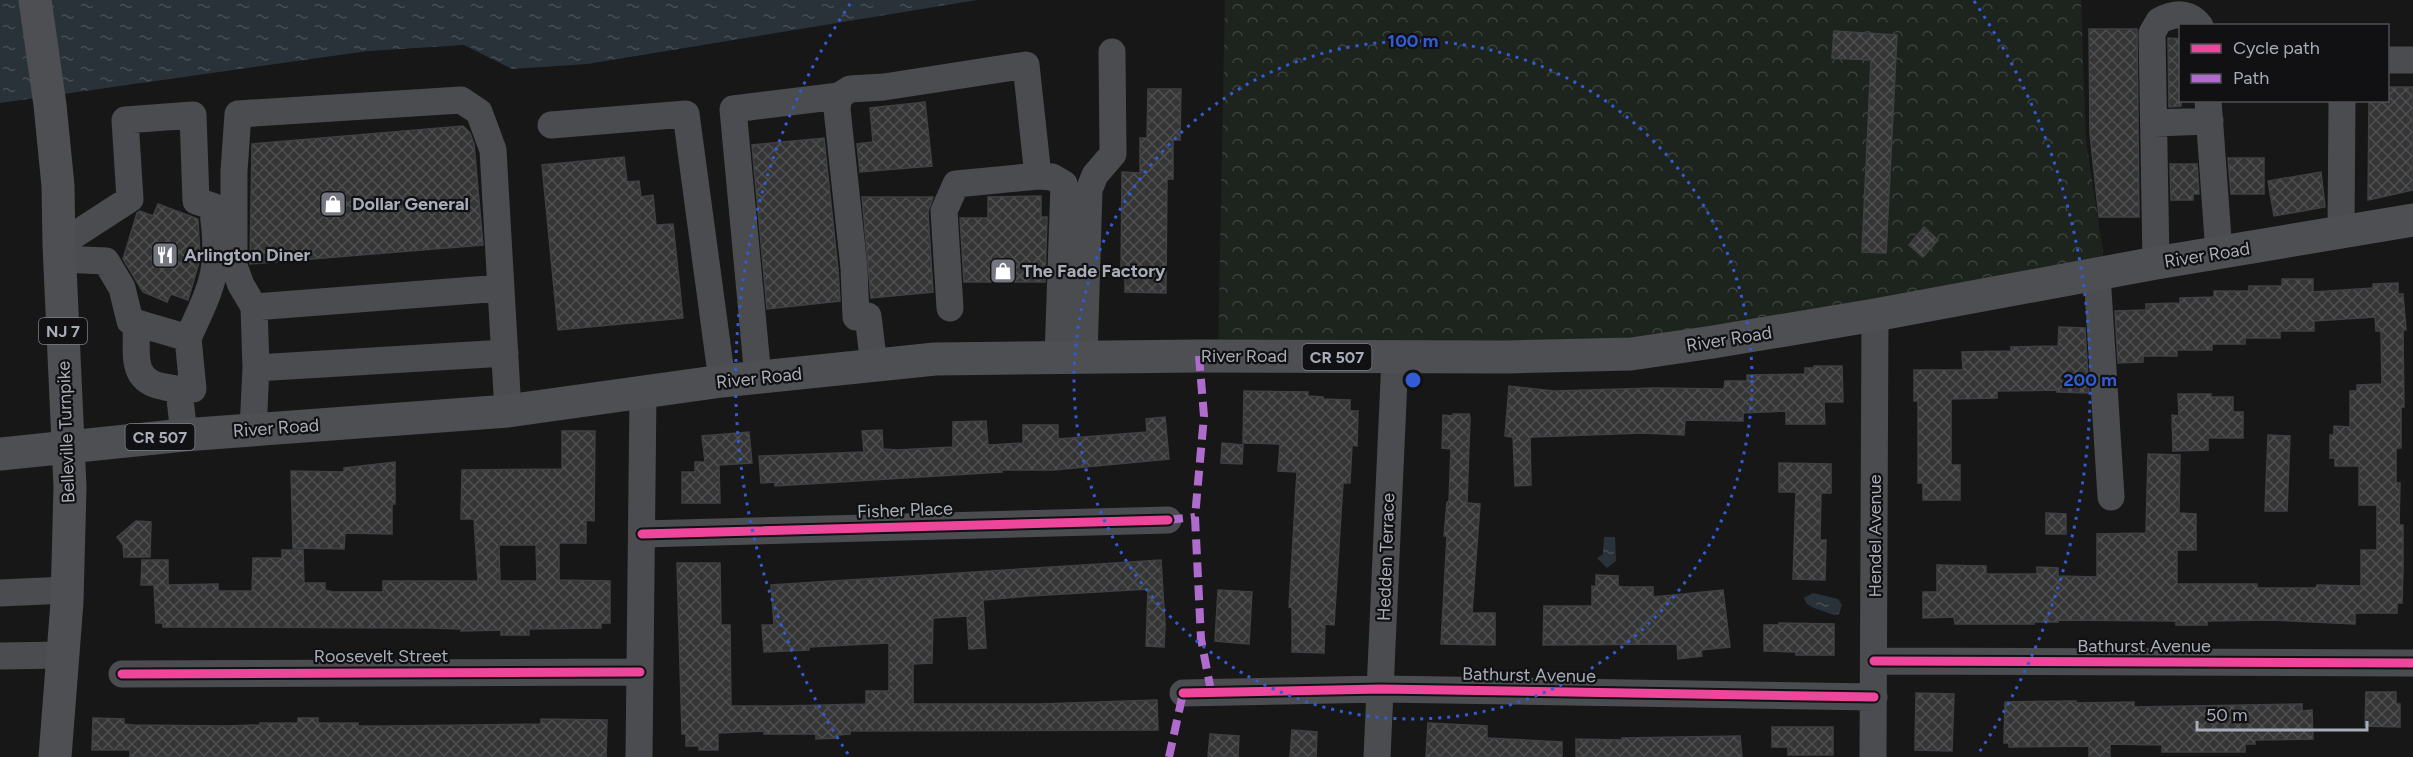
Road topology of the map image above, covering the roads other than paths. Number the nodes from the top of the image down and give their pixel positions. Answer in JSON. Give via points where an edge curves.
{"nodes":[{"id":1,"x":35,"y":0,"type":"edge"},
{"id":2,"x":2199,"y":24,"type":"edge"},
{"id":3,"x":1112,"y":52,"type":"dead end"},
{"id":4,"x":2389,"y":60,"type":"edge"},
{"id":5,"x":2413,"y":60,"type":"edge"},
{"id":6,"x":839,"y":96,"type":"junction"},
{"id":7,"x":2343,"y":102,"type":"edge"},
{"id":8,"x":2209,"y":111,"type":"edge"},
{"id":9,"x":2154,"y":123,"type":"junction"},
{"id":10,"x":551,"y":125,"type":"dead end"},
{"id":11,"x":1038,"y":176,"type":"junction"},
{"id":12,"x":2413,"y":220,"type":"edge"},
{"id":13,"x":2341,"y":232,"type":"junction"},
{"id":14,"x":59,"y":252,"type":"junction"},
{"id":15,"x":2219,"y":254,"type":"junction"},
{"id":16,"x":2156,"y":263,"type":"junction"},
{"id":17,"x":2097,"y":274,"type":"junction"},
{"id":18,"x":501,"y":288,"type":"junction"},
{"id":19,"x":254,"y":307,"type":"junction"},
{"id":20,"x":950,"y":308,"type":"dead end"},
{"id":21,"x":1875,"y":315,"type":"junction"},
{"id":22,"x":136,"y":323,"type":"junction"},
{"id":23,"x":188,"y":338,"type":"junction"},
{"id":24,"x":494,"y":354,"type":"junction"},
{"id":25,"x":1071,"y":357,"type":"junction"},
{"id":26,"x":1395,"y":357,"type":"junction"},
{"id":27,"x":874,"y":366,"type":"junction"},
{"id":28,"x":256,"y":368,"type":"junction"},
{"id":29,"x":758,"y":378,"type":"junction"},
{"id":30,"x":722,"y":381,"type":"junction"},
{"id":31,"x":179,"y":390,"type":"junction"},
{"id":32,"x":643,"y":393,"type":"junction"},
{"id":33,"x":508,"y":411,"type":"junction"},
{"id":34,"x":253,"y":430,"type":"junction"},
{"id":35,"x":184,"y":435,"type":"junction"},
{"id":36,"x":68,"y":447,"type":"junction"},
{"id":37,"x":0,"y":454,"type":"edge"},
{"id":38,"x":2110,"y":497,"type":"dead end"},
{"id":39,"x":1168,"y":520,"type":"dead end"},
{"id":40,"x":642,"y":534,"type":"junction"},
{"id":41,"x":67,"y":590,"type":"junction"},
{"id":42,"x":0,"y":593,"type":"edge"},
{"id":43,"x":63,"y":655,"type":"junction"},
{"id":44,"x":0,"y":656,"type":"edge"},
{"id":45,"x":1874,"y":662,"type":"junction"},
{"id":46,"x":2413,"y":663,"type":"edge"},
{"id":47,"x":640,"y":672,"type":"junction"},
{"id":48,"x":122,"y":674,"type":"dead end"},
{"id":49,"x":1381,"y":689,"type":"junction"},
{"id":50,"x":1183,"y":693,"type":"dead end"},
{"id":51,"x":1874,"y":697,"type":"junction"},
{"id":52,"x":55,"y":757,"type":"edge"},
{"id":53,"x":639,"y":757,"type":"edge"},
{"id":54,"x":1377,"y":757,"type":"edge"},
{"id":55,"x":1873,"y":757,"type":"edge"}],
"edges":[{"from":1,"to":14,"type":"main road","name":"Belleville Turnpike","number":"NJ 7","via":[[58,186]]},
{"from":2,"to":9,"type":"street","via":[[2188,15],[2177,15],[2155,26]]},
{"from":3,"to":25,"type":"street","via":[[1113,154],[1095,175],[1089,190]]},
{"from":4,"to":5,"type":"street"},
{"from":6,"to":11,"type":"street","via":[[850,89],[1026,65]]},
{"from":6,"to":27,"type":"street","via":[[837,109],[854,268]]},
{"from":6,"to":29,"type":"street","via":[[733,109]]},
{"from":7,"to":13,"type":"street"},
{"from":8,"to":9,"type":"street"},
{"from":8,"to":15,"type":"street"},
{"from":9,"to":16,"type":"street"},
{"from":10,"to":30,"type":"street","via":[[686,114]]},
{"from":11,"to":20,"type":"street","via":[[956,184],[944,211]]},
{"from":11,"to":25,"type":"street","via":[[1052,177],[1064,184]]},
{"from":12,"to":13,"type":"main road","name":"River Road","number":"CR 507"},
{"from":13,"to":15,"type":"main road","name":"River Road","number":"CR 507"},
{"from":14,"to":22,"type":"street","via":[[106,261],[122,288],[130,321]]},
{"from":14,"to":23,"type":"street","via":[[130,199],[124,120],[194,115],[196,201],[212,206],[217,236],[213,285]]},
{"from":14,"to":36,"type":"main road","name":"Belleville Turnpike","number":"NJ 7"},
{"from":15,"to":16,"type":"main road","name":"River Road","number":"CR 507"},
{"from":16,"to":17,"type":"main road","name":"River Road","number":"CR 507"},
{"from":17,"to":21,"type":"main road","name":"River Road","number":"CR 507"},
{"from":17,"to":38,"type":"street"},
{"from":18,"to":19,"type":"street"},
{"from":18,"to":19,"type":"street","via":[[493,150],[479,112],[461,100],[238,114],[234,266]]},
{"from":18,"to":24,"type":"street"},
{"from":19,"to":28,"type":"street"},
{"from":21,"to":26,"type":"main road","name":"River Road","number":"CR 507","via":[[1631,354]]},
{"from":21,"to":45,"type":"street","name":"Hendel Avenue"},
{"from":22,"to":23,"type":"street"},
{"from":22,"to":31,"type":"street","via":[[138,371],[142,378],[159,387]]},
{"from":23,"to":31,"type":"street","via":[[194,388]]},
{"from":24,"to":28,"type":"street"},
{"from":24,"to":33,"type":"street"},
{"from":25,"to":26,"type":"main road","name":"River Road","number":"CR 507"},
{"from":25,"to":27,"type":"main road","name":"River Road","number":"CR 507","via":[[935,359]]},
{"from":26,"to":49,"type":"street","name":"Hedden Terrace"},
{"from":27,"to":29,"type":"main road","name":"River Road","number":"CR 507"},
{"from":28,"to":34,"type":"street"},
{"from":29,"to":30,"type":"main road","name":"River Road","number":"CR 507"},
{"from":30,"to":32,"type":"main road","name":"River Road","number":"CR 507"},
{"from":31,"to":35,"type":"street"},
{"from":32,"to":33,"type":"main road","name":"River Road","number":"CR 507"},
{"from":32,"to":40,"type":"street"},
{"from":33,"to":34,"type":"main road","name":"River Road","number":"CR 507"},
{"from":34,"to":35,"type":"main road","name":"River Road","number":"CR 507"},
{"from":35,"to":36,"type":"main road","name":"River Road","number":"CR 507"},
{"from":36,"to":37,"type":"main road","name":"River Road"},
{"from":36,"to":41,"type":"main road","name":"Belleville Turnpike","number":"NJ 7"},
{"from":39,"to":40,"type":"street","name":"Fisher Place"},
{"from":40,"to":47,"type":"street"},
{"from":41,"to":42,"type":"street"},
{"from":41,"to":43,"type":"main road","name":"Belleville Turnpike","number":"NJ 7"},
{"from":43,"to":44,"type":"street"},
{"from":43,"to":52,"type":"main road","name":"Belleville Turnpike","number":"NJ 7"},
{"from":45,"to":46,"type":"street","name":"Bathurst Avenue"},
{"from":45,"to":51,"type":"street","name":"Hendel Avenue"},
{"from":47,"to":48,"type":"street","name":"Roosevelt Street"},
{"from":47,"to":53,"type":"street"},
{"from":49,"to":50,"type":"street","name":"Bathurst Avenue"},
{"from":49,"to":51,"type":"street","name":"Bathurst Avenue"},
{"from":49,"to":54,"type":"street","name":"Hedden Terrace"},
{"from":51,"to":55,"type":"street","name":"Hendel Avenue"}]}
